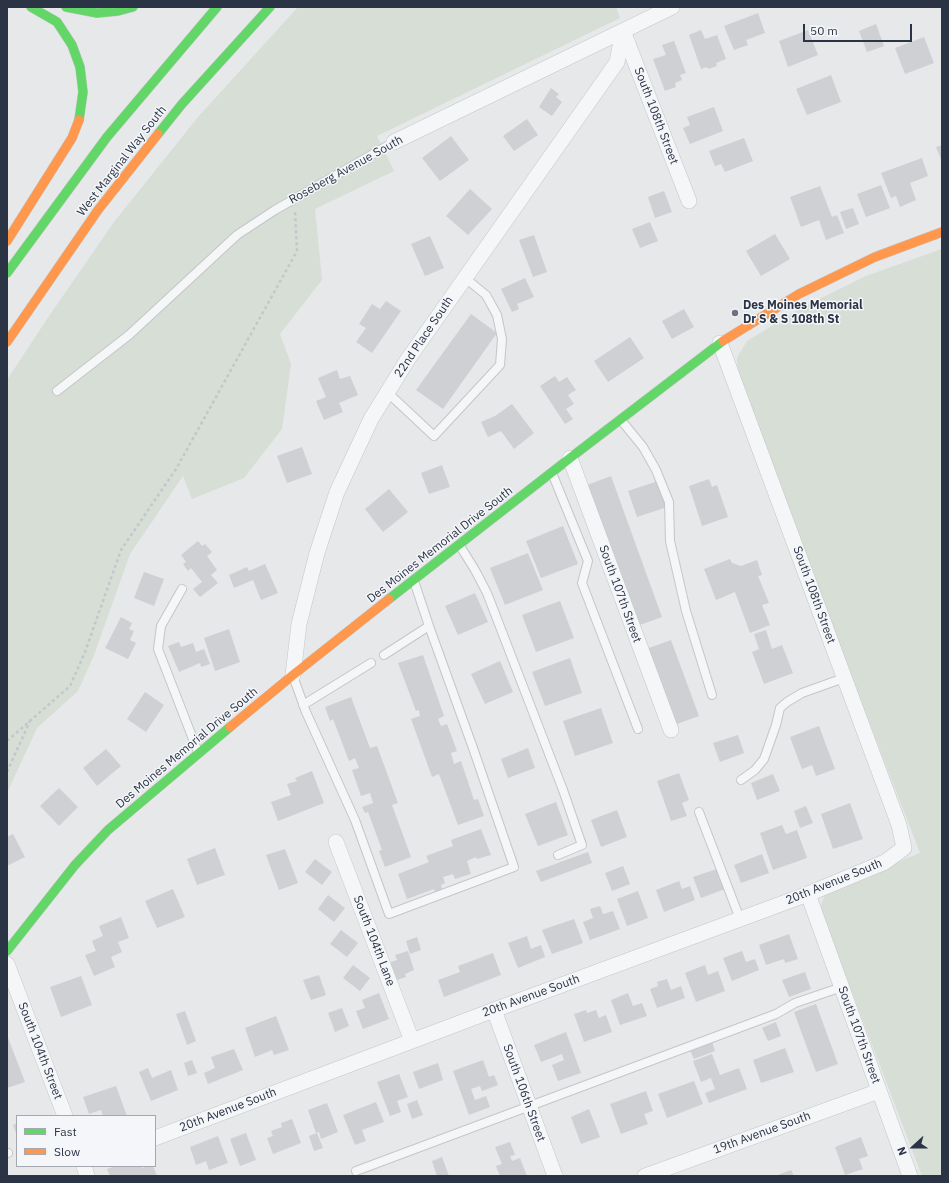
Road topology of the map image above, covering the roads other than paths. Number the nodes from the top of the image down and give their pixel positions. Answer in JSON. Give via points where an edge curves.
{"nodes":[{"id":1,"x":32,"y":7,"type":"edge"},
{"id":2,"x":66,"y":7,"type":"edge"},
{"id":3,"x":133,"y":7,"type":"edge"},
{"id":4,"x":217,"y":7,"type":"edge"},
{"id":5,"x":270,"y":7,"type":"edge"},
{"id":6,"x":672,"y":7,"type":"edge"},
{"id":7,"x":623,"y":31,"type":"junction"},
{"id":8,"x":394,"y":142,"type":"joint"},
{"id":9,"x":689,"y":201,"type":"dead end"},
{"id":10,"x":942,"y":232,"type":"edge"},
{"id":11,"x":7,"y":241,"type":"edge"},
{"id":12,"x":7,"y":273,"type":"edge"},
{"id":13,"x":464,"y":277,"type":"junction"},
{"id":14,"x":7,"y":342,"type":"edge"},
{"id":15,"x":720,"y":342,"type":"junction"},
{"id":16,"x":57,"y":391,"type":"dead end"},
{"id":17,"x":387,"y":392,"type":"junction"},
{"id":18,"x":621,"y":419,"type":"junction"},
{"id":19,"x":570,"y":458,"type":"junction"},
{"id":20,"x":552,"y":472,"type":"junction"},
{"id":21,"x":459,"y":545,"type":"junction"},
{"id":22,"x":414,"y":580,"type":"junction"},
{"id":23,"x":182,"y":589,"type":"dead end"},
{"id":24,"x":429,"y":626,"type":"junction"},
{"id":25,"x":384,"y":654,"type":"dead end"},
{"id":26,"x":371,"y":663,"type":"dead end"},
{"id":27,"x":293,"y":675,"type":"junction"},
{"id":28,"x":844,"y":678,"type":"junction"},
{"id":29,"x":712,"y":695,"type":"dead end"},
{"id":30,"x":303,"y":705,"type":"junction"},
{"id":31,"x":638,"y":729,"type":"dead end"},
{"id":32,"x":671,"y":730,"type":"dead end"},
{"id":33,"x":198,"y":753,"type":"junction"},
{"id":34,"x":741,"y":780,"type":"dead end"},
{"id":35,"x":699,"y":812,"type":"dead end"},
{"id":36,"x":336,"y":842,"type":"dead end"},
{"id":37,"x":904,"y":848,"type":"joint"},
{"id":38,"x":558,"y":855,"type":"dead end"},
{"id":39,"x":808,"y":894,"type":"junction"},
{"id":40,"x":740,"y":919,"type":"junction"},
{"id":41,"x":7,"y":951,"type":"edge"},
{"id":42,"x":7,"y":964,"type":"edge"},
{"id":43,"x":842,"y":987,"type":"junction"},
{"id":44,"x":494,"y":1010,"type":"junction"},
{"id":45,"x":412,"y":1040,"type":"junction"},
{"id":46,"x":879,"y":1091,"type":"junction"},
{"id":47,"x":529,"y":1105,"type":"junction"},
{"id":48,"x":65,"y":1115,"type":"edge"},
{"id":49,"x":156,"y":1138,"type":"edge"},
{"id":50,"x":356,"y":1171,"type":"dead end"},
{"id":51,"x":555,"y":1176,"type":"edge"},
{"id":52,"x":645,"y":1176,"type":"edge"},
{"id":53,"x":910,"y":1176,"type":"edge"}],
"edges":[{"from":1,"to":11,"type":"main road","via":[[57,22],[72,45],[80,67],[83,92],[81,113],[72,138]]},
{"from":2,"to":3,"type":"main road","via":[[97,12]]},
{"from":4,"to":12,"type":"main road","name":"West Marginal Way South","via":[[107,137]]},
{"from":5,"to":14,"type":"main road","name":"West Marginal Way South","via":[[182,104],[103,204]]},
{"from":6,"to":7,"type":"street","name":"Roseberg Avenue South"},
{"from":7,"to":8,"type":"street","name":"Roseberg Avenue South"},
{"from":7,"to":9,"type":"street","name":"South 108th Street"},
{"from":7,"to":13,"type":"street","name":"22nd Place South","via":[[616,62]]},
{"from":8,"to":16,"type":"lane","name":"Roseberg Avenue South","via":[[295,198],[237,235],[129,335]]},
{"from":10,"to":15,"type":"main road","name":"Des Moines Memorial Drive South","via":[[875,257],[799,294]]},
{"from":13,"to":17,"type":"street","name":"22nd Place South"},
{"from":13,"to":17,"type":"lane","via":[[486,295],[497,315],[502,339],[500,365],[434,436]]},
{"from":15,"to":18,"type":"main road","name":"Des Moines Memorial Drive South"},
{"from":15,"to":28,"type":"street","name":"South 108th Street"},
{"from":17,"to":27,"type":"street","name":"22nd Place South","via":[[371,419],[337,492],[317,553],[299,624]]},
{"from":18,"to":19,"type":"main road","name":"Des Moines Memorial Drive South"},
{"from":18,"to":29,"type":"lane","via":[[643,447],[669,502],[670,541],[686,611]]},
{"from":19,"to":20,"type":"main road","name":"Des Moines Memorial Drive South"},
{"from":19,"to":32,"type":"street","name":"South 107th Street"},
{"from":20,"to":21,"type":"main road","name":"Des Moines Memorial Drive South"},
{"from":20,"to":31,"type":"lane","via":[[588,562],[582,583]]},
{"from":21,"to":22,"type":"main road","name":"Des Moines Memorial Drive South"},
{"from":21,"to":38,"type":"lane","via":[[487,593],[582,845]]},
{"from":22,"to":24,"type":"lane"},
{"from":22,"to":27,"type":"main road","name":"Des Moines Memorial Drive South"},
{"from":23,"to":33,"type":"lane","via":[[161,626],[158,649]]},
{"from":24,"to":25,"type":"lane"},
{"from":24,"to":30,"type":"lane","via":[[514,867],[388,914],[355,820]]},
{"from":26,"to":30,"type":"lane"},
{"from":27,"to":30,"type":"lane"},
{"from":27,"to":33,"type":"main road","name":"Des Moines Memorial Drive South"},
{"from":28,"to":34,"type":"lane","via":[[802,694],[780,708],[764,759],[755,770]]},
{"from":28,"to":37,"type":"street","name":"South 108th Street","via":[[899,825]]},
{"from":33,"to":41,"type":"main road","name":"Des Moines Memorial Drive South","via":[[108,830],[75,865]]},
{"from":35,"to":40,"type":"lane"},
{"from":36,"to":45,"type":"street","name":"South 104th Lane"},
{"from":37,"to":39,"type":"street","name":"20th Avenue South","via":[[885,862]]},
{"from":39,"to":40,"type":"street","name":"20th Avenue South"},
{"from":39,"to":43,"type":"street","name":"South 107th Street"},
{"from":40,"to":44,"type":"street","name":"20th Avenue South"},
{"from":42,"to":48,"type":"street","name":"South 104th Street"},
{"from":43,"to":46,"type":"street","name":"South 107th Street"},
{"from":43,"to":47,"type":"lane"},
{"from":44,"to":45,"type":"street","name":"20th Avenue South"},
{"from":44,"to":47,"type":"street","name":"South 106th Street"},
{"from":45,"to":49,"type":"street","name":"20th Avenue South"},
{"from":46,"to":52,"type":"street","name":"19th Avenue South"},
{"from":46,"to":53,"type":"street","name":"South 107th Street"},
{"from":47,"to":50,"type":"lane"},
{"from":47,"to":51,"type":"street","name":"South 106th Street"}]}
